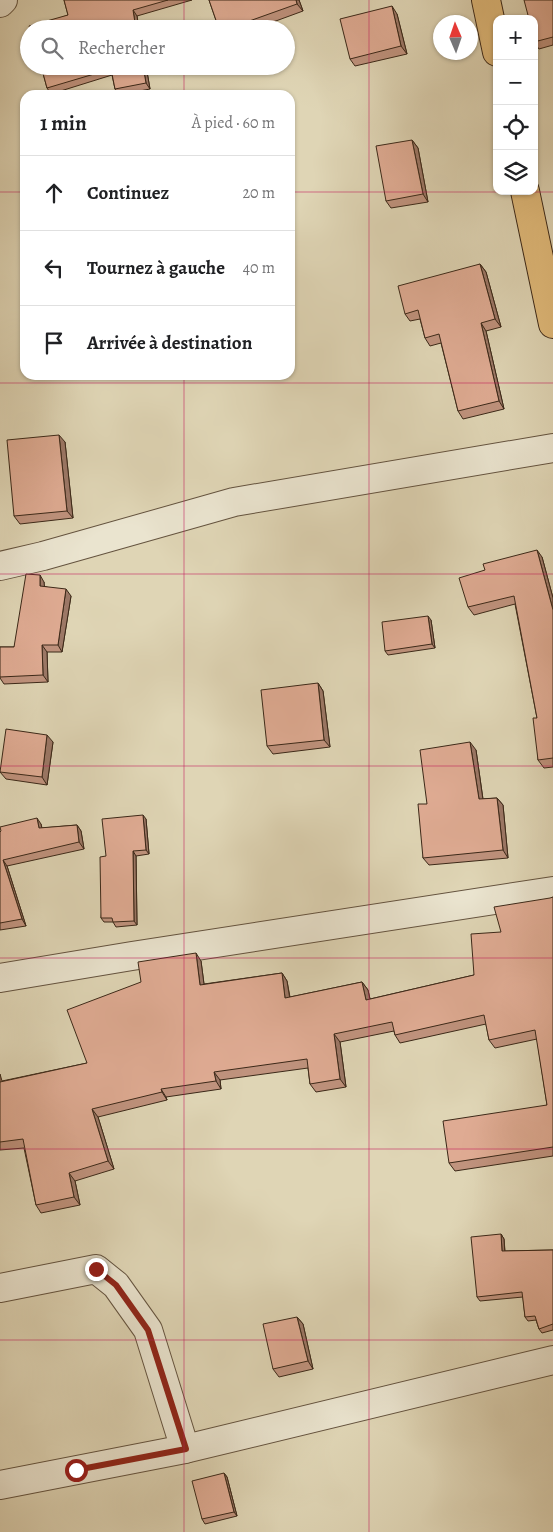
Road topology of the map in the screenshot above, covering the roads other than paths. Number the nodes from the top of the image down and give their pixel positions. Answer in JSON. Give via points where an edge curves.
{"nodes":[{"id":1,"x":3,"y":0,"type":"edge"},
{"id":2,"x":486,"y":0,"type":"edge"},
{"id":3,"x":0,"y":3,"type":"edge"},
{"id":4,"x":493,"y":33,"type":"edge"},
{"id":5,"x":527,"y":195,"type":"edge"},
{"id":6,"x":553,"y":324,"type":"edge"},
{"id":7,"x":553,"y":448,"type":"edge"},
{"id":8,"x":0,"y":566,"type":"edge"},
{"id":9,"x":553,"y":891,"type":"edge"},
{"id":10,"x":0,"y":978,"type":"edge"},
{"id":11,"x":0,"y":1288,"type":"edge"},
{"id":12,"x":553,"y":1360,"type":"edge"},
{"id":13,"x":186,"y":1449,"type":"junction"},
{"id":14,"x":0,"y":1485,"type":"edge"}],
"edges":[{"from":1,"to":3,"type":"street"},
{"from":2,"to":4,"type":"main road"},
{"from":5,"to":6,"type":"main road"},
{"from":7,"to":8,"type":"street","via":[[234,502]]},
{"from":9,"to":10,"type":"street"},
{"from":11,"to":13,"type":"street","via":[[96,1269],[116,1285],[148,1330]]},
{"from":12,"to":13,"type":"street"},
{"from":13,"to":14,"type":"street"}]}
